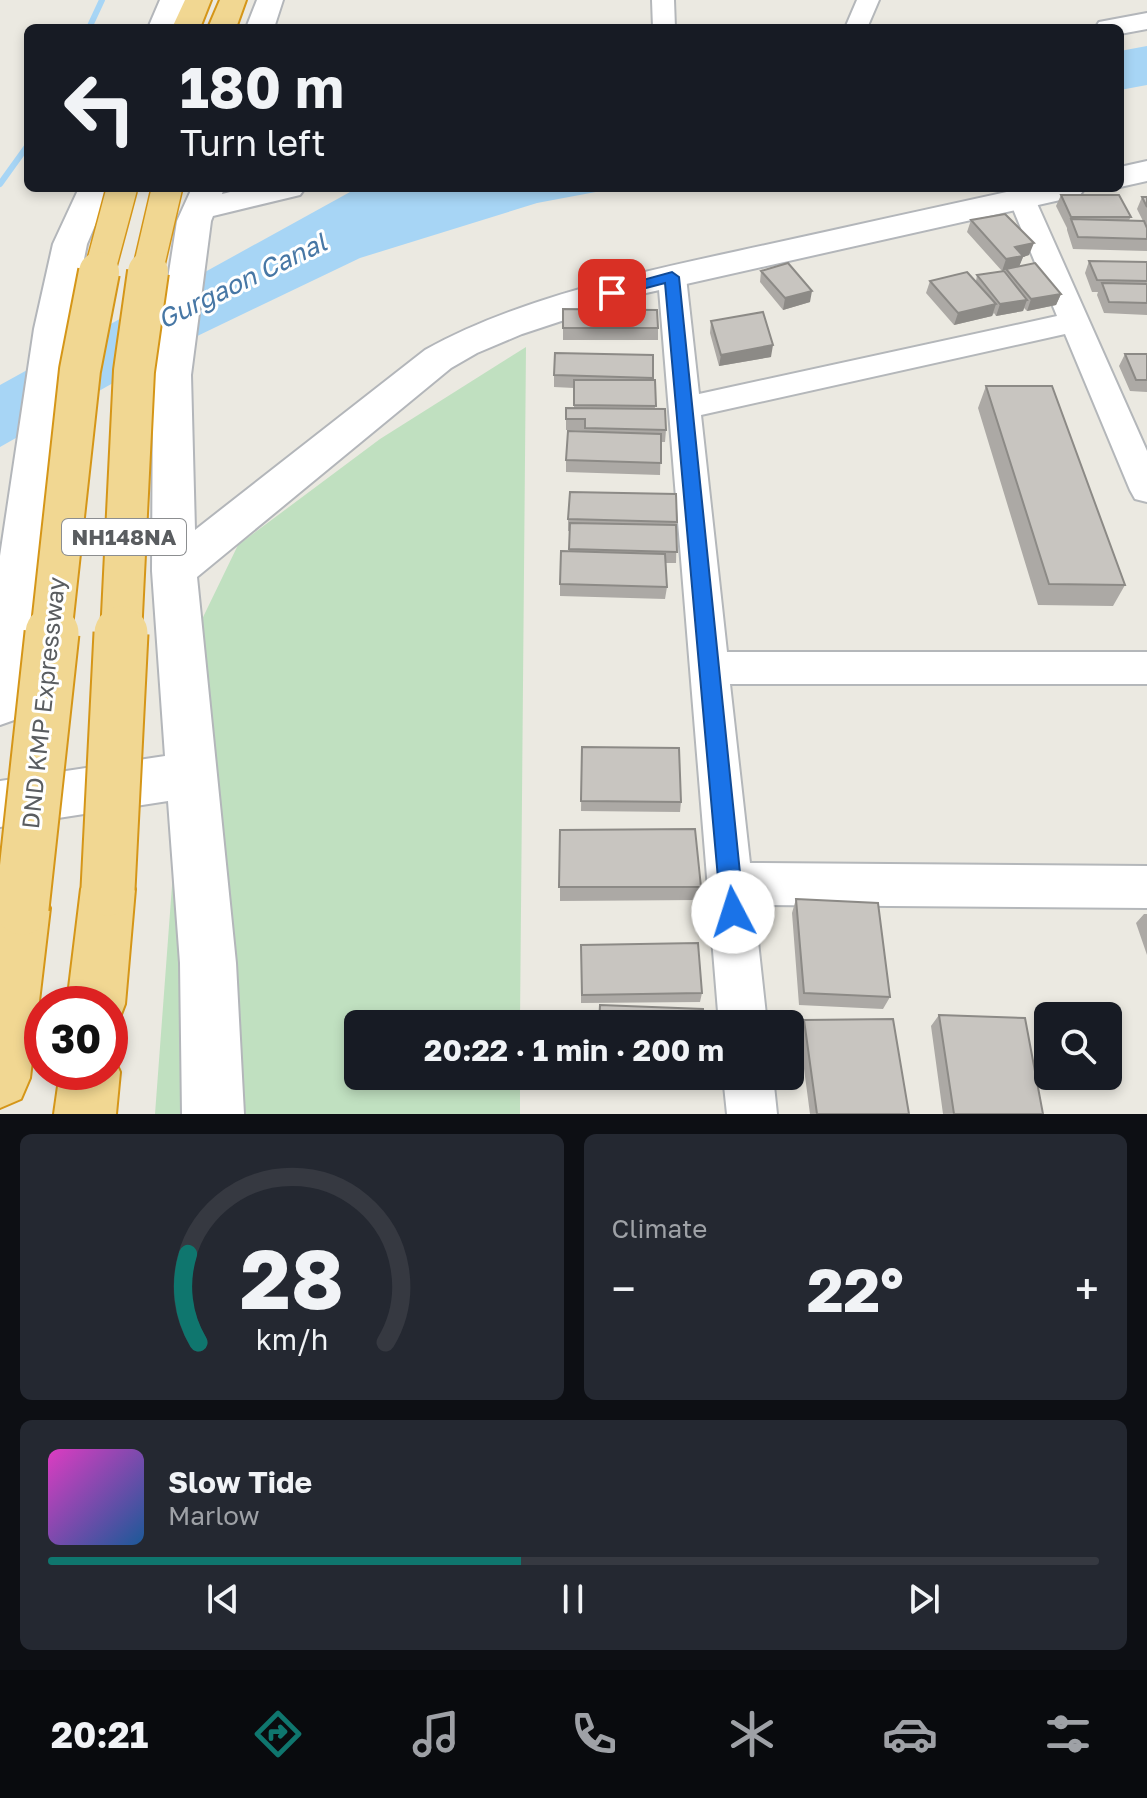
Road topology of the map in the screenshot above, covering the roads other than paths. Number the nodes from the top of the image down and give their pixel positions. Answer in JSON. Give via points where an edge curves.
{"nodes":[{"id":1,"x":173,"y":0,"type":"edge"},
{"id":2,"x":198,"y":0,"type":"edge"},
{"id":3,"x":233,"y":0,"type":"edge"},
{"id":4,"x":270,"y":0,"type":"edge"},
{"id":5,"x":663,"y":0,"type":"edge"},
{"id":6,"x":868,"y":0,"type":"edge"},
{"id":7,"x":1147,"y":21,"type":"edge"},
{"id":8,"x":164,"y":24,"type":"edge"},
{"id":9,"x":188,"y":24,"type":"edge"},
{"id":10,"x":224,"y":24,"type":"edge"},
{"id":11,"x":261,"y":24,"type":"edge"},
{"id":12,"x":664,"y":24,"type":"edge"},
{"id":13,"x":858,"y":24,"type":"edge"},
{"id":14,"x":1124,"y":25,"type":"edge"},
{"id":15,"x":1147,"y":32,"type":"edge"},
{"id":16,"x":1124,"y":36,"type":"edge"},
{"id":17,"x":1147,"y":171,"type":"edge"},
{"id":18,"x":1124,"y":176,"type":"edge"},
{"id":19,"x":93,"y":192,"type":"edge"},
{"id":20,"x":121,"y":192,"type":"edge"},
{"id":21,"x":233,"y":192,"type":"edge"},
{"id":22,"x":1052,"y":192,"type":"edge"},
{"id":23,"x":191,"y":195,"type":"edge"},
{"id":24,"x":1022,"y":199,"type":"junction"},
{"id":25,"x":672,"y":277,"type":"junction"},
{"id":26,"x":1075,"y":322,"type":"junction"},
{"id":27,"x":685,"y":408,"type":"junction"},
{"id":28,"x":1147,"y":490,"type":"edge"},
{"id":29,"x":174,"y":571,"type":"junction"},
{"id":30,"x":709,"y":668,"type":"junction"},
{"id":31,"x":1147,"y":668,"type":"edge"},
{"id":32,"x":0,"y":704,"type":"edge"},
{"id":33,"x":194,"y":774,"type":"junction"},
{"id":34,"x":0,"y":804,"type":"edge"},
{"id":35,"x":730,"y":884,"type":"junction"},
{"id":36,"x":1147,"y":887,"type":"edge"},
{"id":37,"x":98,"y":986,"type":"edge"},
{"id":38,"x":742,"y":1010,"type":"edge"},
{"id":39,"x":0,"y":1078,"type":"edge"},
{"id":40,"x":88,"y":1090,"type":"edge"},
{"id":41,"x":749,"y":1090,"type":"edge"},
{"id":42,"x":85,"y":1114,"type":"edge"},
{"id":43,"x":213,"y":1114,"type":"edge"},
{"id":44,"x":752,"y":1114,"type":"edge"}],
"edges":[{"from":1,"to":8,"type":"street"},
{"from":2,"to":9,"type":"highway"},
{"from":3,"to":10,"type":"highway"},
{"from":4,"to":11,"type":"street"},
{"from":5,"to":12,"type":"street"},
{"from":6,"to":13,"type":"street"},
{"from":7,"to":14,"type":"street"},
{"from":15,"to":16,"type":"street"},
{"from":17,"to":18,"type":"street"},
{"from":19,"to":32,"type":"street","via":[[70,244],[50,342]]},
{"from":20,"to":39,"type":"highway","name":"DND KMP Expressway","number":"NH148NA","bridge":true,"via":[[80,370]]},
{"from":21,"to":23,"type":"street"},
{"from":22,"to":24,"type":"street"},
{"from":23,"to":29,"type":"street","via":[[194,221],[172,375]]},
{"from":23,"to":37,"type":"highway","number":"NH148NA","bridge":true,"via":[[150,255],[134,371],[108,889]]},
{"from":24,"to":25,"type":"street"},
{"from":24,"to":26,"type":"street"},
{"from":25,"to":27,"type":"street"},
{"from":25,"to":29,"type":"street","via":[[464,344],[438,359]]},
{"from":26,"to":27,"type":"street"},
{"from":26,"to":28,"type":"street"},
{"from":27,"to":30,"type":"street"},
{"from":29,"to":33,"type":"street"},
{"from":30,"to":31,"type":"street"},
{"from":30,"to":35,"type":"street"},
{"from":33,"to":34,"type":"street"},
{"from":33,"to":43,"type":"street"},
{"from":35,"to":36,"type":"street"},
{"from":35,"to":38,"type":"street"},
{"from":40,"to":42,"type":"highway"},
{"from":41,"to":44,"type":"street"}]}
